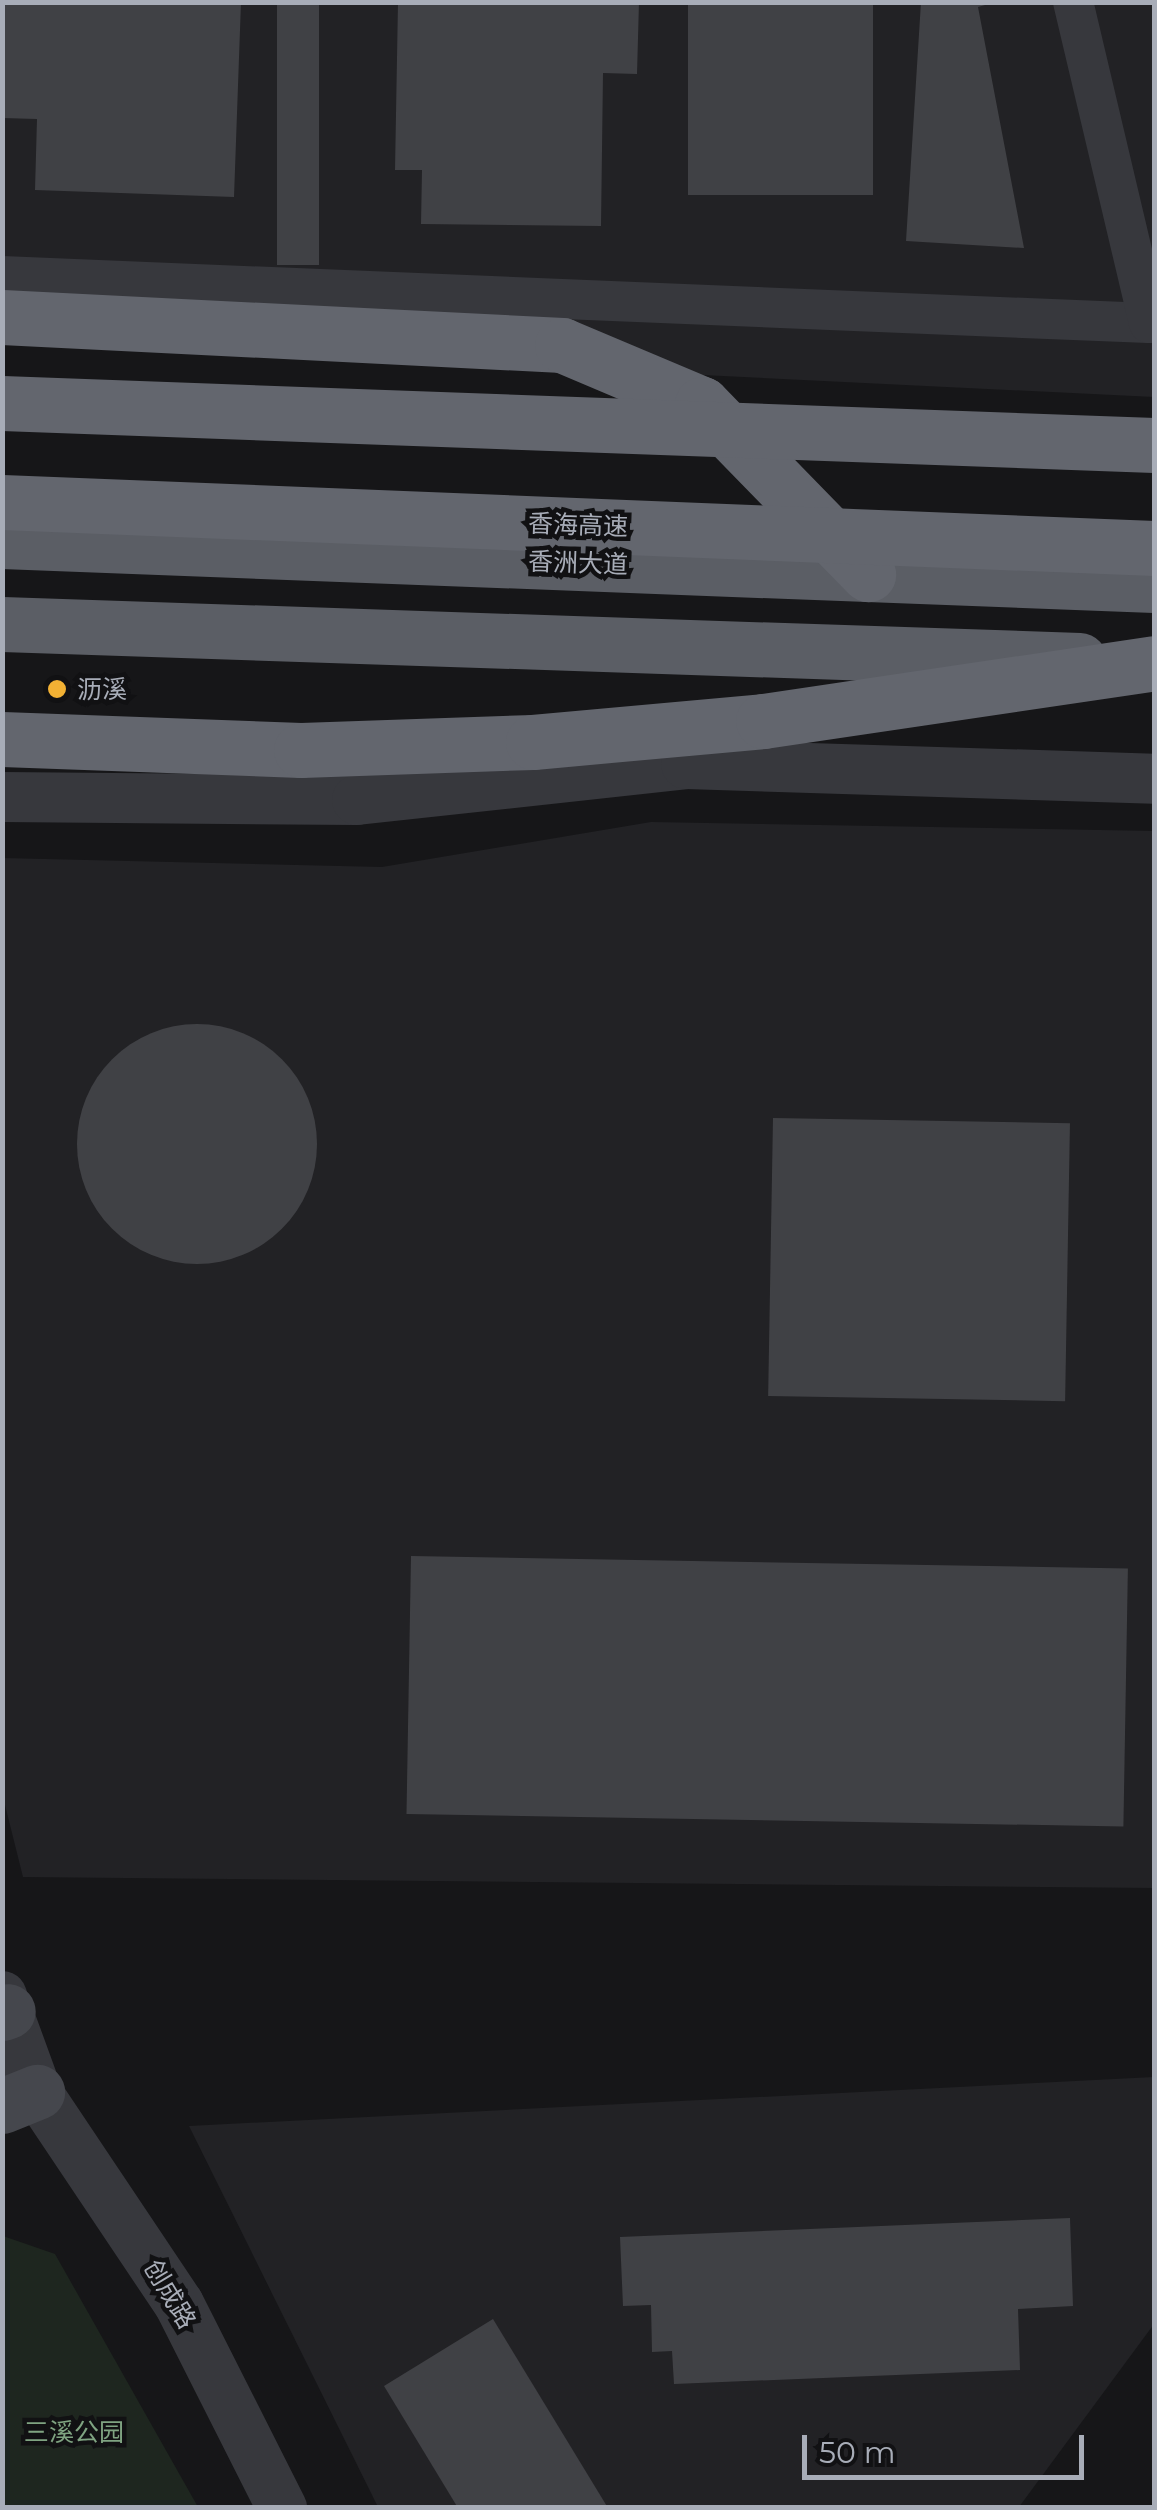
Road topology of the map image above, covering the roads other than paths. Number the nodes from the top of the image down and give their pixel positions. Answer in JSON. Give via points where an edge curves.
{"nodes":[{"id":1,"x":1074,"y":2,"type":"edge"},
{"id":2,"x":2,"y":276,"type":"edge"},
{"id":3,"x":2,"y":317,"type":"edge"},
{"id":4,"x":2,"y":403,"type":"edge"},
{"id":5,"x":1154,"y":445,"type":"edge"},
{"id":6,"x":2,"y":502,"type":"edge"},
{"id":7,"x":2,"y":541,"type":"edge"},
{"id":8,"x":1154,"y":548,"type":"edge"},
{"id":9,"x":868,"y":574,"type":"junction"},
{"id":10,"x":1154,"y":585,"type":"edge"},
{"id":11,"x":2,"y":624,"type":"edge"},
{"id":12,"x":1154,"y":663,"type":"edge"},
{"id":13,"x":2,"y":739,"type":"edge"},
{"id":14,"x":1154,"y":780,"type":"edge"},
{"id":15,"x":2,"y":797,"type":"edge"},
{"id":16,"x":4,"y":2007,"type":"edge"},
{"id":17,"x":20,"y":2099,"type":"edge"},
{"id":18,"x":282,"y":2508,"type":"edge"}],
"edges":[{"from":1,"to":2,"type":"street","via":[[1149,323]]},
{"from":3,"to":9,"type":"highway","via":[[562,345],[702,404]]},
{"from":4,"to":5,"type":"highway","bridge":true},
{"from":6,"to":8,"type":"highway","name":"香海高速","bridge":true},
{"from":7,"to":9,"type":"highway","name":"香洲大道"},
{"from":9,"to":10,"type":"highway","name":"香洲大道"},
{"from":11,"to":12,"type":"highway"},
{"from":12,"to":13,"type":"highway","via":[[763,721],[533,742],[302,750]]},
{"from":14,"to":15,"type":"street","via":[[686,764],[357,800]]},
{"from":16,"to":17,"type":"street","name":"创成路"},
{"from":17,"to":18,"type":"street","name":"创成路","via":[[179,2304]]}]}
